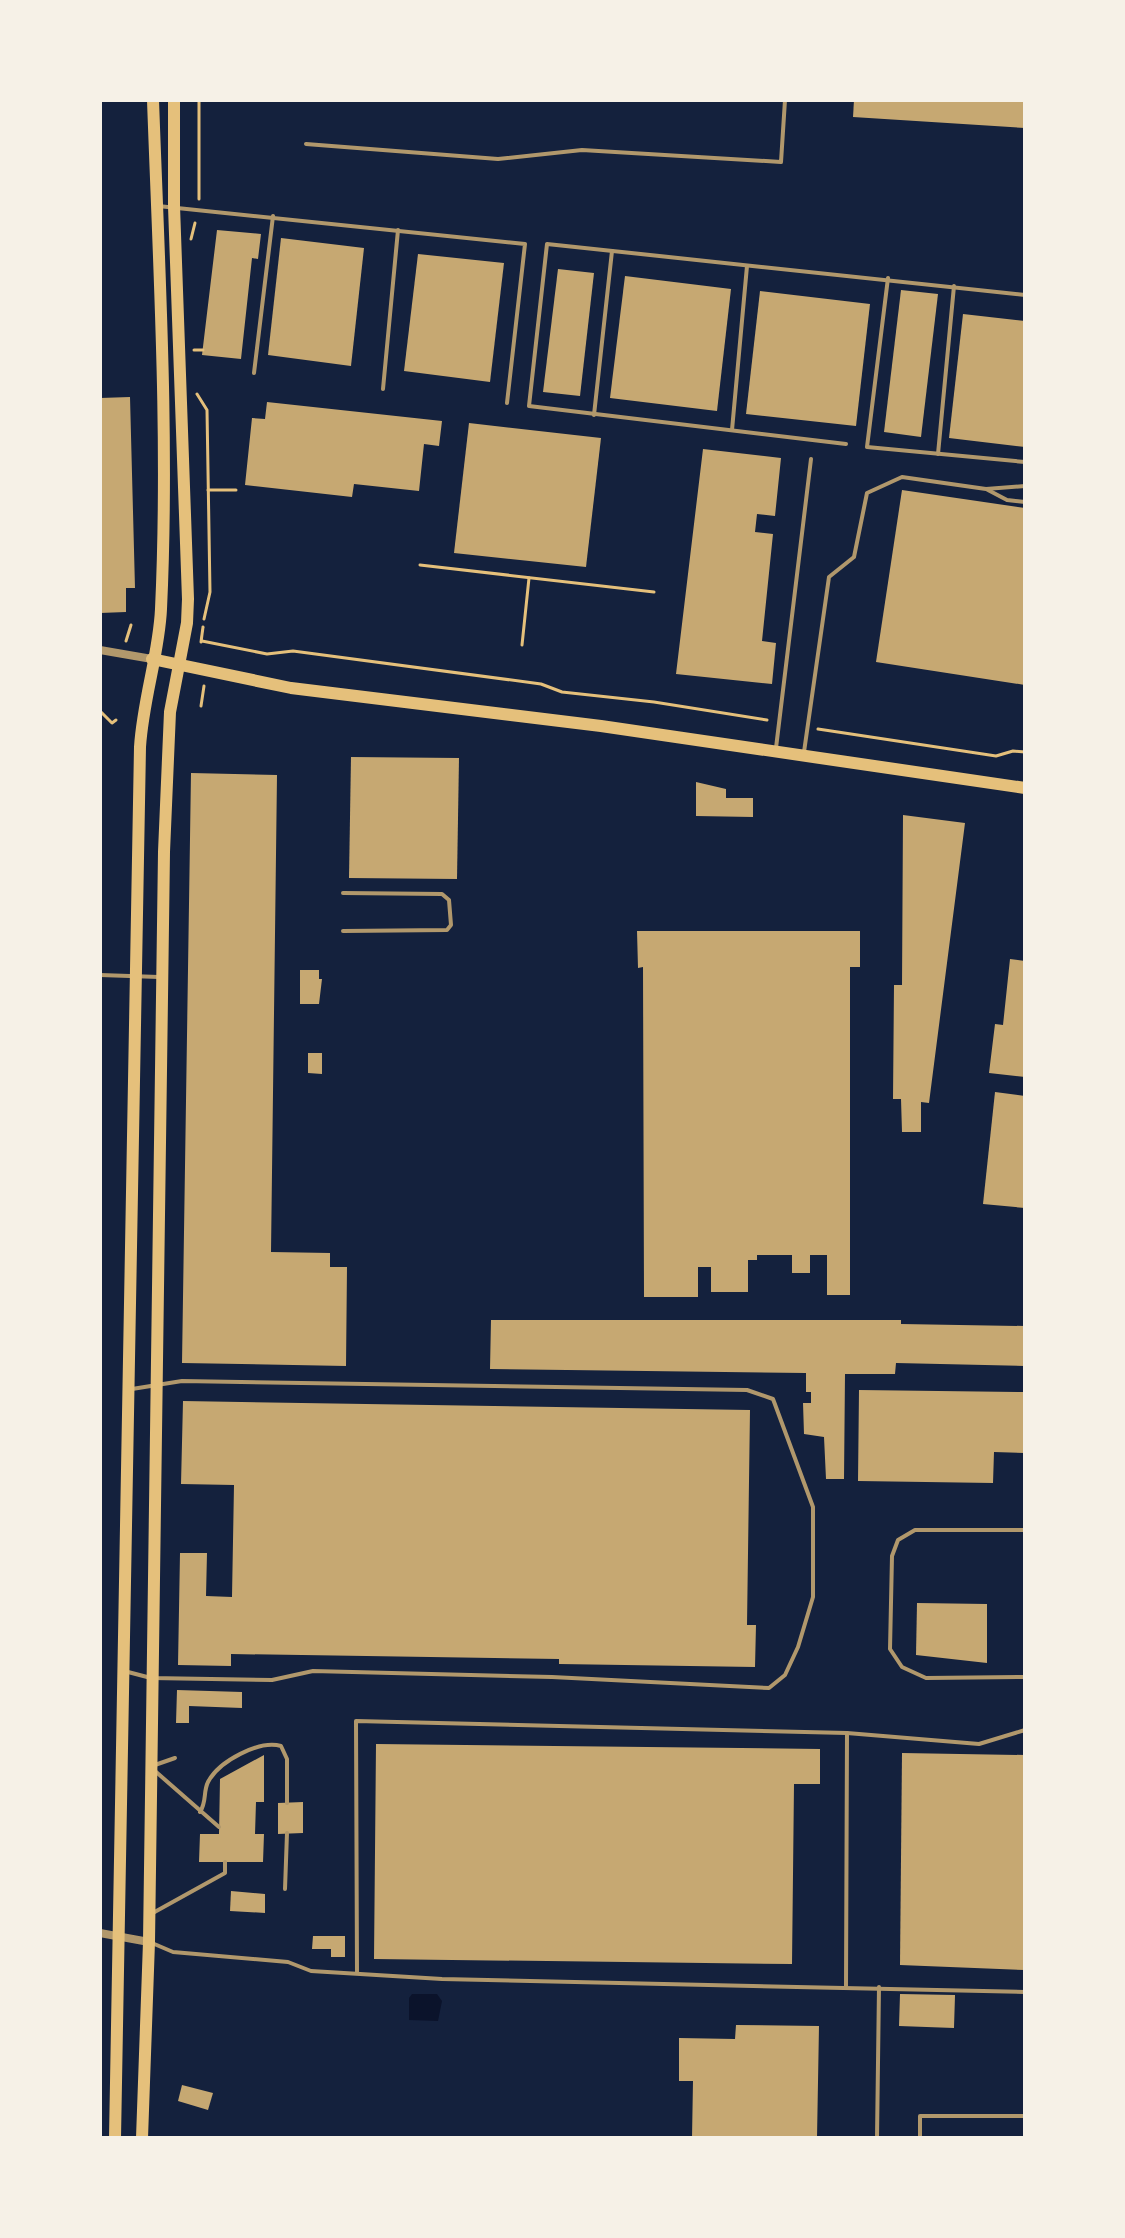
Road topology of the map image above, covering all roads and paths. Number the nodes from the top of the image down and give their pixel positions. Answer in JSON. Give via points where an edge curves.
{"nodes":[{"id":1,"x":153,"y":100,"type":"edge"},
{"id":2,"x":174,"y":100,"type":"edge"},
{"id":3,"x":199,"y":100,"type":"edge"},
{"id":4,"x":785,"y":100,"type":"edge"},
{"id":5,"x":154,"y":128,"type":"junction"},
{"id":6,"x":174,"y":129,"type":"junction"},
{"id":7,"x":306,"y":144,"type":"dead end"},
{"id":8,"x":156,"y":205,"type":"junction"},
{"id":9,"x":174,"y":206,"type":"junction"},
{"id":10,"x":198,"y":209,"type":"junction"},
{"id":11,"x":273,"y":216,"type":"junction"},
{"id":12,"x":398,"y":230,"type":"junction"},
{"id":13,"x":189,"y":248,"type":"dead end"},
{"id":14,"x":612,"y":251,"type":"junction"},
{"id":15,"x":747,"y":266,"type":"junction"},
{"id":16,"x":888,"y":278,"type":"junction"},
{"id":17,"x":954,"y":286,"type":"junction"},
{"id":18,"x":1025,"y":295,"type":"edge"},
{"id":19,"x":188,"y":350,"type":"dead end"},
{"id":20,"x":188,"y":359,"type":"dead end"},
{"id":21,"x":254,"y":373,"type":"dead end"},
{"id":22,"x":190,"y":387,"type":"dead end"},
{"id":23,"x":383,"y":389,"type":"dead end"},
{"id":24,"x":507,"y":403,"type":"dead end"},
{"id":25,"x":594,"y":415,"type":"junction"},
{"id":26,"x":732,"y":430,"type":"junction"},
{"id":27,"x":846,"y":444,"type":"dead end"},
{"id":28,"x":938,"y":454,"type":"junction"},
{"id":29,"x":811,"y":459,"type":"dead end"},
{"id":30,"x":1025,"y":462,"type":"edge"},
{"id":31,"x":1025,"y":486,"type":"edge"},
{"id":32,"x":986,"y":489,"type":"junction"},
{"id":33,"x":208,"y":490,"type":"junction"},
{"id":34,"x":236,"y":490,"type":"dead end"},
{"id":35,"x":1025,"y":502,"type":"edge"},
{"id":36,"x":420,"y":565,"type":"dead end"},
{"id":37,"x":529,"y":578,"type":"junction"},
{"id":38,"x":654,"y":592,"type":"dead end"},
{"id":39,"x":522,"y":645,"type":"dead end"},
{"id":40,"x":100,"y":650,"type":"edge"},
{"id":41,"x":152,"y":659,"type":"junction"},
{"id":42,"x":179,"y":666,"type":"junction"},
{"id":43,"x":100,"y":711,"type":"edge"},
{"id":44,"x":116,"y":720,"type":"dead end"},
{"id":45,"x":779,"y":722,"type":"junction"},
{"id":46,"x":808,"y":727,"type":"junction"},
{"id":47,"x":775,"y":750,"type":"junction"},
{"id":48,"x":1025,"y":752,"type":"edge"},
{"id":49,"x":804,"y":755,"type":"junction"},
{"id":50,"x":1025,"y":788,"type":"edge"},
{"id":51,"x":343,"y":893,"type":"dead end"},
{"id":52,"x":343,"y":931,"type":"dead end"},
{"id":53,"x":100,"y":975,"type":"edge"},
{"id":54,"x":137,"y":977,"type":"junction"},
{"id":55,"x":161,"y":977,"type":"junction"},
{"id":56,"x":155,"y":1383,"type":"junction"},
{"id":57,"x":130,"y":1389,"type":"junction"},
{"id":58,"x":1025,"y":1530,"type":"edge"},
{"id":59,"x":125,"y":1671,"type":"junction"},
{"id":60,"x":1025,"y":1677,"type":"edge"},
{"id":61,"x":151,"y":1678,"type":"junction"},
{"id":62,"x":1025,"y":1730,"type":"edge"},
{"id":63,"x":847,"y":1733,"type":"junction"},
{"id":64,"x":175,"y":1758,"type":"dead end"},
{"id":65,"x":150,"y":1766,"type":"junction"},
{"id":66,"x":287,"y":1803,"type":"dead end"},
{"id":67,"x":200,"y":1812,"type":"junction"},
{"id":68,"x":219,"y":1827,"type":"dead end"},
{"id":69,"x":287,"y":1833,"type":"dead end"},
{"id":70,"x":225,"y":1862,"type":"dead end"},
{"id":71,"x":285,"y":1889,"type":"dead end"},
{"id":72,"x":149,"y":1915,"type":"junction"},
{"id":73,"x":100,"y":1933,"type":"edge"},
{"id":74,"x":119,"y":1936,"type":"junction"},
{"id":75,"x":149,"y":1942,"type":"junction"},
{"id":76,"x":357,"y":1972,"type":"junction"},
{"id":77,"x":846,"y":1986,"type":"junction"},
{"id":78,"x":879,"y":1987,"type":"junction"},
{"id":79,"x":1025,"y":1992,"type":"edge"},
{"id":80,"x":1025,"y":2116,"type":"edge"},
{"id":81,"x":115,"y":2138,"type":"edge"},
{"id":82,"x":142,"y":2138,"type":"edge"},
{"id":83,"x":877,"y":2138,"type":"edge"},
{"id":84,"x":920,"y":2138,"type":"edge"}],
"edges":[{"from":1,"to":5,"type":"main road"},
{"from":2,"to":6,"type":"main road"},
{"from":3,"to":10,"type":"path"},
{"from":4,"to":7,"type":"lane","via":[[781,162],[582,150],[498,159]]},
{"from":5,"to":6,"type":"lane"},
{"from":5,"to":8,"type":"main road"},
{"from":6,"to":9,"type":"main road"},
{"from":8,"to":9,"type":"lane"},
{"from":8,"to":41,"type":"main road","via":[[165,526],[161,620]]},
{"from":9,"to":10,"type":"lane"},
{"from":9,"to":42,"type":"main road","via":[[188,599]]},
{"from":10,"to":11,"type":"lane"},
{"from":10,"to":13,"type":"path"},
{"from":11,"to":12,"type":"lane"},
{"from":11,"to":21,"type":"lane"},
{"from":12,"to":23,"type":"lane"},
{"from":12,"to":24,"type":"lane","via":[[525,244]]},
{"from":14,"to":15,"type":"lane"},
{"from":14,"to":25,"type":"lane"},
{"from":14,"to":25,"type":"lane","via":[[547,244],[529,406]]},
{"from":15,"to":16,"type":"lane"},
{"from":15,"to":26,"type":"lane"},
{"from":16,"to":17,"type":"lane"},
{"from":16,"to":28,"type":"lane","via":[[867,447]]},
{"from":17,"to":18,"type":"lane"},
{"from":17,"to":28,"type":"lane"},
{"from":19,"to":20,"type":"path"},
{"from":22,"to":33,"type":"path","via":[[207,410]]},
{"from":25,"to":26,"type":"lane"},
{"from":26,"to":27,"type":"lane"},
{"from":28,"to":30,"type":"lane"},
{"from":29,"to":45,"type":"lane"},
{"from":31,"to":32,"type":"lane"},
{"from":32,"to":35,"type":"lane"},
{"from":32,"to":46,"type":"lane","via":[[902,477],[867,493],[854,557],[829,577]]},
{"from":33,"to":34,"type":"path"},
{"from":33,"to":45,"type":"path","via":[[210,592],[202,641],[267,654],[293,651],[541,684],[562,692]]},
{"from":36,"to":37,"type":"path"},
{"from":37,"to":38,"type":"path"},
{"from":37,"to":39,"type":"path"},
{"from":40,"to":41,"type":"street"},
{"from":41,"to":42,"type":"main road"},
{"from":41,"to":54,"type":"main road","via":[[140,747]]},
{"from":42,"to":47,"type":"main road","via":[[291,688]]},
{"from":42,"to":55,"type":"main road","via":[[170,712]]},
{"from":43,"to":44,"type":"path","via":[[112,723]]},
{"from":45,"to":47,"type":"lane"},
{"from":46,"to":48,"type":"path","via":[[996,756]]},
{"from":46,"to":49,"type":"lane"},
{"from":47,"to":49,"type":"main road"},
{"from":49,"to":50,"type":"main road"},
{"from":51,"to":52,"type":"lane","via":[[442,894],[449,900],[451,925],[447,930]]},
{"from":53,"to":54,"type":"lane"},
{"from":54,"to":55,"type":"lane"},
{"from":54,"to":57,"type":"main road"},
{"from":55,"to":56,"type":"main road"},
{"from":56,"to":57,"type":"lane"},
{"from":56,"to":61,"type":"main road"},
{"from":56,"to":61,"type":"lane","via":[[747,1390],[773,1399],[813,1507],[813,1597],[785,1675],[769,1688],[313,1671],[272,1680]]},
{"from":57,"to":59,"type":"main road"},
{"from":58,"to":60,"type":"lane","via":[[915,1530],[898,1540],[892,1556],[890,1649],[902,1667],[926,1678]]},
{"from":59,"to":61,"type":"lane"},
{"from":59,"to":74,"type":"main road"},
{"from":61,"to":65,"type":"main road"},
{"from":62,"to":63,"type":"lane","via":[[979,1744]]},
{"from":63,"to":76,"type":"lane","via":[[356,1721]]},
{"from":63,"to":77,"type":"lane"},
{"from":64,"to":65,"type":"lane"},
{"from":65,"to":67,"type":"lane"},
{"from":65,"to":72,"type":"main road"},
{"from":66,"to":67,"type":"lane","via":[[287,1759],[281,1746],[261,1745],[215,1771]]},
{"from":67,"to":68,"type":"lane"},
{"from":69,"to":71,"type":"lane"},
{"from":70,"to":72,"type":"lane","via":[[225,1873]]},
{"from":72,"to":75,"type":"main road"},
{"from":73,"to":74,"type":"street"},
{"from":74,"to":75,"type":"street"},
{"from":74,"to":81,"type":"main road"},
{"from":75,"to":76,"type":"lane","via":[[173,1952]]},
{"from":75,"to":82,"type":"main road"},
{"from":76,"to":77,"type":"lane","via":[[679,1986]]},
{"from":77,"to":78,"type":"lane"},
{"from":78,"to":79,"type":"lane"},
{"from":78,"to":83,"type":"lane"},
{"from":80,"to":84,"type":"lane","via":[[920,2116]]}]}
